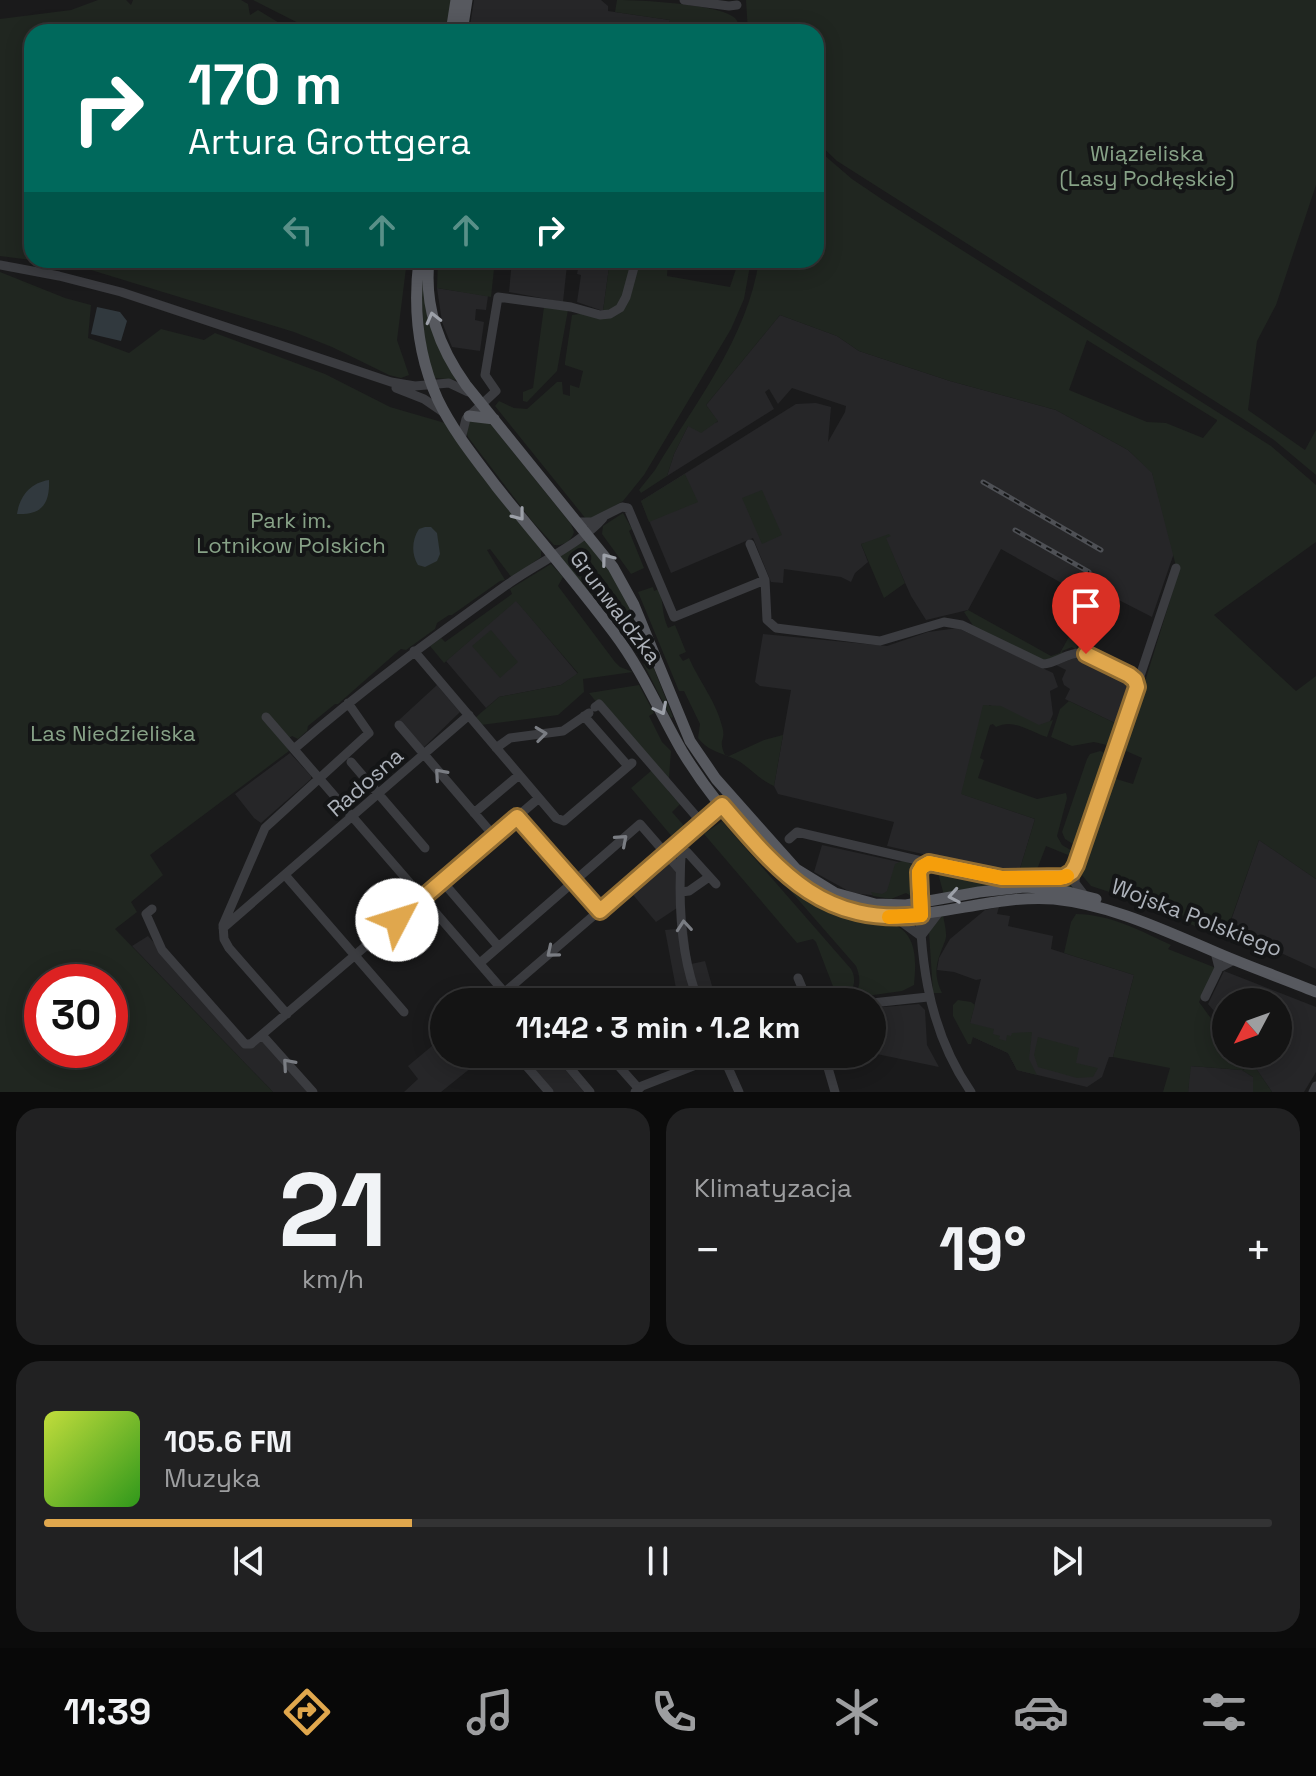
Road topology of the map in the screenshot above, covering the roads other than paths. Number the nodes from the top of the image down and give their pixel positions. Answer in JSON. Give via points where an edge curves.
{"nodes":[{"id":1,"x":456,"y":0,"type":"edge"},
{"id":2,"x":467,"y":0,"type":"edge"},
{"id":3,"x":684,"y":0,"type":"edge"},
{"id":4,"x":737,"y":5,"type":"dead end"},
{"id":5,"x":452,"y":24,"type":"edge"},
{"id":6,"x":463,"y":24,"type":"edge"},
{"id":7,"x":0,"y":265,"type":"edge"},
{"id":8,"x":418,"y":268,"type":"edge"},
{"id":9,"x":429,"y":268,"type":"edge"},
{"id":10,"x":634,"y":268,"type":"edge"},
{"id":11,"x":318,"y":358,"type":"junction"},
{"id":12,"x":432,"y":385,"type":"junction"},
{"id":13,"x":482,"y":404,"type":"junction"},
{"id":14,"x":446,"y":416,"type":"junction"},
{"id":15,"x":469,"y":416,"type":"junction"},
{"id":16,"x":495,"y":420,"type":"junction"},
{"id":17,"x":461,"y":439,"type":"junction"},
{"id":18,"x":603,"y":518,"type":"junction"},
{"id":19,"x":576,"y":520,"type":"junction"},
{"id":20,"x":587,"y":533,"type":"junction"},
{"id":21,"x":574,"y":541,"type":"junction"},
{"id":22,"x":750,"y":544,"type":"dead end"},
{"id":23,"x":557,"y":552,"type":"junction"},
{"id":24,"x":1176,"y":568,"type":"dead end"},
{"id":25,"x":765,"y":580,"type":"junction"},
{"id":26,"x":414,"y":651,"type":"junction"},
{"id":27,"x":1137,"y":682,"type":"junction"},
{"id":28,"x":348,"y":703,"type":"junction"},
{"id":29,"x":589,"y":712,"type":"junction"},
{"id":30,"x":469,"y":715,"type":"junction"},
{"id":31,"x":266,"y":717,"type":"dead end"},
{"id":32,"x":399,"y":725,"type":"dead end"},
{"id":33,"x":496,"y":748,"type":"junction"},
{"id":34,"x":294,"y":749,"type":"junction"},
{"id":35,"x":423,"y":754,"type":"junction"},
{"id":36,"x":635,"y":761,"type":"junction"},
{"id":37,"x":351,"y":762,"type":"dead end"},
{"id":38,"x":519,"y":775,"type":"junction"},
{"id":39,"x":320,"y":778,"type":"junction"},
{"id":40,"x":379,"y":794,"type":"junction"},
{"id":41,"x":539,"y":798,"type":"junction"},
{"id":42,"x":722,"y":805,"type":"junction"},
{"id":43,"x":474,"y":813,"type":"junction"},
{"id":44,"x":353,"y":817,"type":"junction"},
{"id":45,"x":517,"y":817,"type":"junction"},
{"id":46,"x":702,"y":823,"type":"junction"},
{"id":47,"x":494,"y":836,"type":"junction"},
{"id":48,"x":789,"y":839,"type":"dead end"},
{"id":49,"x":684,"y":842,"type":"junction"},
{"id":50,"x":425,"y":848,"type":"dead end"},
{"id":51,"x":666,"y":854,"type":"junction"},
{"id":52,"x":929,"y":863,"type":"junction"},
{"id":53,"x":1076,"y":865,"type":"junction"},
{"id":54,"x":680,"y":870,"type":"junction"},
{"id":55,"x":285,"y":875,"type":"junction"},
{"id":56,"x":442,"y":881,"type":"junction"},
{"id":57,"x":574,"y":882,"type":"junction"},
{"id":58,"x":681,"y":892,"type":"junction"},
{"id":59,"x":1085,"y":896,"type":"junction"},
{"id":60,"x":423,"y":898,"type":"junction"},
{"id":61,"x":152,"y":909,"type":"dead end"},
{"id":62,"x":920,"y":909,"type":"junction"},
{"id":63,"x":600,"y":911,"type":"junction"},
{"id":64,"x":940,"y":911,"type":"junction"},
{"id":65,"x":895,"y":917,"type":"junction"},
{"id":66,"x":223,"y":928,"type":"junction"},
{"id":67,"x":921,"y":936,"type":"junction"},
{"id":68,"x":498,"y":946,"type":"junction"},
{"id":69,"x":1215,"y":952,"type":"junction"},
{"id":70,"x":356,"y":955,"type":"junction"},
{"id":71,"x":1234,"y":960,"type":"junction"},
{"id":72,"x":480,"y":963,"type":"junction"},
{"id":73,"x":1219,"y":968,"type":"junction"},
{"id":74,"x":798,"y":978,"type":"dead end"},
{"id":75,"x":1316,"y":985,"type":"edge"},
{"id":76,"x":502,"y":988,"type":"edge"},
{"id":77,"x":510,"y":988,"type":"edge"},
{"id":78,"x":695,"y":988,"type":"edge"},
{"id":79,"x":802,"y":988,"type":"edge"},
{"id":80,"x":1316,"y":992,"type":"edge"},
{"id":81,"x":928,"y":997,"type":"junction"},
{"id":82,"x":1205,"y":997,"type":"dead end"},
{"id":83,"x":886,"y":1002,"type":"edge"},
{"id":84,"x":404,"y":1012,"type":"dead end"},
{"id":85,"x":287,"y":1014,"type":"junction"},
{"id":86,"x":262,"y":1035,"type":"junction"},
{"id":87,"x":528,"y":1068,"type":"edge"},
{"id":88,"x":570,"y":1068,"type":"edge"},
{"id":89,"x":619,"y":1068,"type":"edge"},
{"id":90,"x":690,"y":1068,"type":"edge"},
{"id":91,"x":729,"y":1068,"type":"edge"},
{"id":92,"x":828,"y":1068,"type":"edge"},
{"id":93,"x":1316,"y":1086,"type":"edge"},
{"id":94,"x":637,"y":1090,"type":"edge"},
{"id":95,"x":313,"y":1092,"type":"edge"},
{"id":96,"x":549,"y":1092,"type":"edge"},
{"id":97,"x":590,"y":1092,"type":"edge"},
{"id":98,"x":739,"y":1092,"type":"edge"},
{"id":99,"x":835,"y":1092,"type":"edge"},
{"id":100,"x":971,"y":1092,"type":"edge"},
{"id":101,"x":1313,"y":1092,"type":"edge"}],
"edges":[{"from":1,"to":5,"type":"main road"},
{"from":2,"to":6,"type":"main road"},
{"from":3,"to":4,"type":"street"},
{"from":7,"to":11,"type":"street","via":[[121,292]]},
{"from":8,"to":12,"type":"main road","name":"Grunwaldzka","via":[[418,329]]},
{"from":13,"to":9,"type":"main road","name":"Grunwaldzka","one_way":true,"via":[[438,336],[428,298]]},
{"from":10,"to":13,"type":"street","via":[[626,297],[610,314],[498,297],[485,375],[496,391]]},
{"from":11,"to":12,"type":"street","via":[[391,382]]},
{"from":11,"to":14,"type":"street","via":[[424,399]]},
{"from":12,"to":13,"type":"street","via":[[460,386]]},
{"from":12,"to":14,"type":"main road","name":"Grunwaldzka"},
{"from":13,"to":15,"type":"street"},
{"from":13,"to":16,"type":"main road","name":"Grunwaldzka"},
{"from":14,"to":17,"type":"main road","name":"Grunwaldzka"},
{"from":15,"to":16,"type":"main road"},
{"from":15,"to":17,"type":"street"},
{"from":16,"to":19,"type":"main road","name":"Grunwaldzka"},
{"from":17,"to":23,"type":"main road","name":"Grunwaldzka","one_way":true,"via":[[542,544]]},
{"from":18,"to":19,"type":"street"},
{"from":18,"to":20,"type":"street"},
{"from":18,"to":25,"type":"street","via":[[626,507],[674,617]]},
{"from":19,"to":20,"type":"main road","name":"Grunwaldzka"},
{"from":19,"to":21,"type":"street"},
{"from":20,"to":21,"type":"street"},
{"from":62,"to":20,"type":"main road","name":"Grunwaldzka","one_way":true,"via":[[841,896],[808,879],[777,851],[696,751],[626,588]]},
{"from":21,"to":23,"type":"street"},
{"from":22,"to":25,"type":"street"},
{"from":23,"to":26,"type":"street"},
{"from":23,"to":42,"type":"main road","name":"Grunwaldzka","one_way":true,"via":[[645,677],[686,757]]},
{"from":24,"to":27,"type":"street"},
{"from":25,"to":27,"type":"street","via":[[767,620],[776,628],[881,641],[950,622],[1043,664],[1086,654]]},
{"from":26,"to":28,"type":"street"},
{"from":26,"to":30,"type":"street"},
{"from":27,"to":53,"type":"street"},
{"from":28,"to":34,"type":"street"},
{"from":28,"to":39,"type":"street","via":[[369,733]]},
{"from":33,"to":29,"type":"street","one_way":true,"via":[[510,738],[563,731]]},
{"from":29,"to":36,"type":"street"},
{"from":29,"to":36,"type":"street","via":[[599,704]]},
{"from":30,"to":33,"type":"street"},
{"from":30,"to":35,"type":"street","name":"Radosna"},
{"from":31,"to":34,"type":"street"},
{"from":32,"to":35,"type":"street"},
{"from":33,"to":38,"type":"street"},
{"from":34,"to":39,"type":"street"},
{"from":35,"to":40,"type":"street","name":"Radosna"},
{"from":43,"to":35,"type":"street","one_way":true},
{"from":36,"to":41,"type":"street","via":[[564,821]]},
{"from":36,"to":46,"type":"street"},
{"from":37,"to":40,"type":"street"},
{"from":38,"to":41,"type":"street"},
{"from":38,"to":43,"type":"street"},
{"from":39,"to":44,"type":"street"},
{"from":39,"to":66,"type":"street","via":[[265,828]]},
{"from":40,"to":44,"type":"street","name":"Radosna"},
{"from":40,"to":50,"type":"street"},
{"from":41,"to":45,"type":"street"},
{"from":42,"to":46,"type":"street"},
{"from":42,"to":65,"type":"main road","name":"Grunwaldzka","via":[[801,888],[846,910]]},
{"from":43,"to":47,"type":"street"},
{"from":44,"to":55,"type":"street","name":"Radosna"},
{"from":44,"to":60,"type":"street"},
{"from":45,"to":47,"type":"street"},
{"from":45,"to":57,"type":"street"},
{"from":46,"to":49,"type":"street"},
{"from":47,"to":56,"type":"street"},
{"from":48,"to":52,"type":"street","via":[[797,832]]},
{"from":49,"to":51,"type":"street"},
{"from":49,"to":54,"type":"street"},
{"from":49,"to":58,"type":"street","via":[[712,880]]},
{"from":51,"to":54,"type":"street"},
{"from":57,"to":51,"type":"street","one_way":true,"via":[[640,824]]},
{"from":51,"to":63,"type":"street"},
{"from":52,"to":53,"type":"street","via":[[1002,878],[1060,878]]},
{"from":52,"to":62,"type":"street","via":[[919,872]]},
{"from":53,"to":59,"type":"street","via":[[1075,880]]},
{"from":54,"to":58,"type":"street"},
{"from":55,"to":66,"type":"street","name":"Radosna"},
{"from":55,"to":70,"type":"street"},
{"from":56,"to":60,"type":"street"},
{"from":56,"to":68,"type":"street"},
{"from":57,"to":63,"type":"street"},
{"from":57,"to":68,"type":"street"},
{"from":78,"to":58,"type":"street","one_way":true},
{"from":59,"to":62,"type":"main road","name":"Wojska Polskiego","one_way":true,"via":[[1024,887],[979,892]]},
{"from":59,"to":75,"type":"main road","name":"Wojska Polskiego","via":[[1137,911]]},
{"from":60,"to":70,"type":"street"},
{"from":60,"to":72,"type":"street"},
{"from":61,"to":86,"type":"street","via":[[146,914],[162,950],[242,1047]]},
{"from":62,"to":64,"type":"main road","name":"Wojska Polskiego"},
{"from":62,"to":65,"type":"main road","name":"Grunwaldzka"},
{"from":62,"to":67,"type":"street"},
{"from":63,"to":77,"type":"street","one_way":true},
{"from":64,"to":67,"type":"street"},
{"from":64,"to":69,"type":"main road","name":"Wojska Polskiego","via":[[1026,898],[1094,905]]},
{"from":65,"to":67,"type":"street"},
{"from":66,"to":85,"type":"street","via":[[229,948]]},
{"from":67,"to":81,"type":"street"},
{"from":68,"to":72,"type":"street"},
{"from":69,"to":71,"type":"main road","name":"Wojska Polskiego"},
{"from":69,"to":73,"type":"street"},
{"from":70,"to":84,"type":"street"},
{"from":70,"to":85,"type":"street"},
{"from":71,"to":73,"type":"street"},
{"from":71,"to":80,"type":"main road","name":"Wojska Polskiego"},
{"from":72,"to":76,"type":"street"},
{"from":73,"to":82,"type":"street"},
{"from":74,"to":79,"type":"street"},
{"from":81,"to":83,"type":"street"},
{"from":81,"to":100,"type":"street","via":[[949,1055]]},
{"from":85,"to":86,"type":"street"},
{"from":95,"to":86,"type":"street","one_way":true},
{"from":87,"to":96,"type":"street"},
{"from":88,"to":97,"type":"street"},
{"from":89,"to":94,"type":"street"},
{"from":90,"to":94,"type":"street"},
{"from":91,"to":98,"type":"street"},
{"from":92,"to":99,"type":"street"},
{"from":93,"to":101,"type":"street"}]}
